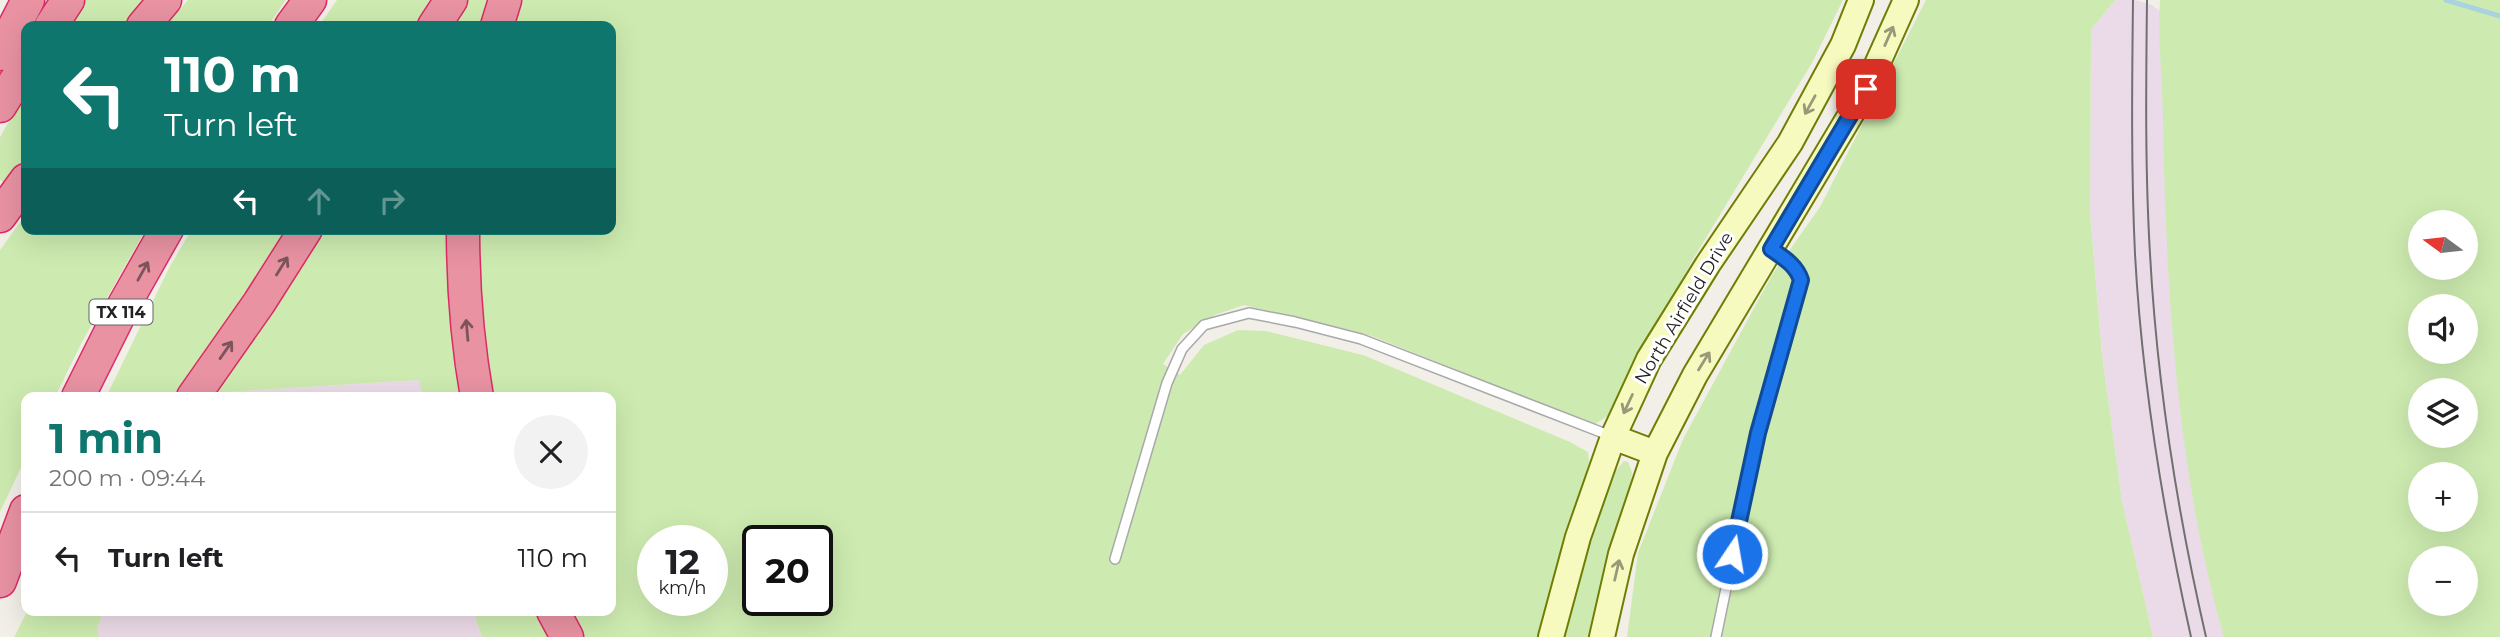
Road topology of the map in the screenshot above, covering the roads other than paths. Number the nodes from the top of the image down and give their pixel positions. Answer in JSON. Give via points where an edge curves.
{"nodes":[{"id":1,"x":28,"y":0,"type":"edge"},
{"id":2,"x":68,"y":0,"type":"edge"},
{"id":3,"x":165,"y":0,"type":"edge"},
{"id":4,"x":310,"y":0,"type":"edge"},
{"id":5,"x":451,"y":0,"type":"edge"},
{"id":6,"x":505,"y":0,"type":"edge"},
{"id":7,"x":1861,"y":0,"type":"edge"},
{"id":8,"x":1906,"y":0,"type":"edge"},
{"id":9,"x":54,"y":21,"type":"edge"},
{"id":10,"x":147,"y":21,"type":"edge"},
{"id":11,"x":295,"y":21,"type":"edge"},
{"id":12,"x":437,"y":21,"type":"edge"},
{"id":13,"x":499,"y":21,"type":"edge"},
{"id":14,"x":0,"y":54,"type":"edge"},
{"id":15,"x":21,"y":72,"type":"edge"},
{"id":16,"x":0,"y":106,"type":"edge"},
{"id":17,"x":21,"y":187,"type":"edge"},
{"id":18,"x":0,"y":216,"type":"edge"},
{"id":19,"x":164,"y":235,"type":"edge"},
{"id":20,"x":302,"y":235,"type":"edge"},
{"id":21,"x":463,"y":235,"type":"edge"},
{"id":22,"x":1771,"y":249,"type":"junction"},
{"id":23,"x":80,"y":392,"type":"edge"},
{"id":24,"x":197,"y":392,"type":"edge"},
{"id":25,"x":476,"y":392,"type":"edge"},
{"id":26,"x":1613,"y":437,"type":"junction"},
{"id":27,"x":1655,"y":453,"type":"junction"},
{"id":28,"x":21,"y":524,"type":"edge"},
{"id":29,"x":1115,"y":559,"type":"dead end"},
{"id":30,"x":0,"y":580,"type":"edge"},
{"id":31,"x":21,"y":584,"type":"edge"},
{"id":32,"x":0,"y":601,"type":"edge"},
{"id":33,"x":1551,"y":637,"type":"edge"},
{"id":34,"x":1602,"y":637,"type":"edge"},
{"id":35,"x":1716,"y":637,"type":"edge"}],
"edges":[{"from":1,"to":14,"type":"highway"},
{"from":2,"to":9,"type":"highway"},
{"from":3,"to":10,"type":"highway"},
{"from":4,"to":11,"type":"highway"},
{"from":5,"to":12,"type":"highway"},
{"from":6,"to":13,"type":"highway"},
{"from":7,"to":26,"type":"main road","name":"North Airfield Drive","one_way":true,"via":[[1843,45],[1790,143],[1649,359]]},
{"from":22,"to":8,"type":"main road","one_way":true,"via":[[1866,89]]},
{"from":15,"to":16,"type":"highway"},
{"from":17,"to":18,"type":"highway"},
{"from":23,"to":19,"type":"highway","number":"TX 114","one_way":true},
{"from":24,"to":20,"type":"highway","one_way":true},
{"from":25,"to":21,"type":"highway","one_way":true,"via":[[463,283]]},
{"from":27,"to":22,"type":"main road","one_way":true,"via":[[1695,375]]},
{"from":22,"to":35,"type":"lane","via":[[1790,263],[1801,280],[1758,433]]},
{"from":26,"to":27,"type":"main road"},
{"from":26,"to":29,"type":"lane","via":[[1361,339],[1248,313],[1204,325],[1182,349],[1167,383]]},
{"from":26,"to":33,"type":"main road","name":"North Airfield Drive","via":[[1578,537]]},
{"from":34,"to":27,"type":"main road","one_way":true,"via":[[1621,554]]},
{"from":28,"to":30,"type":"highway"},
{"from":31,"to":32,"type":"highway"}]}
